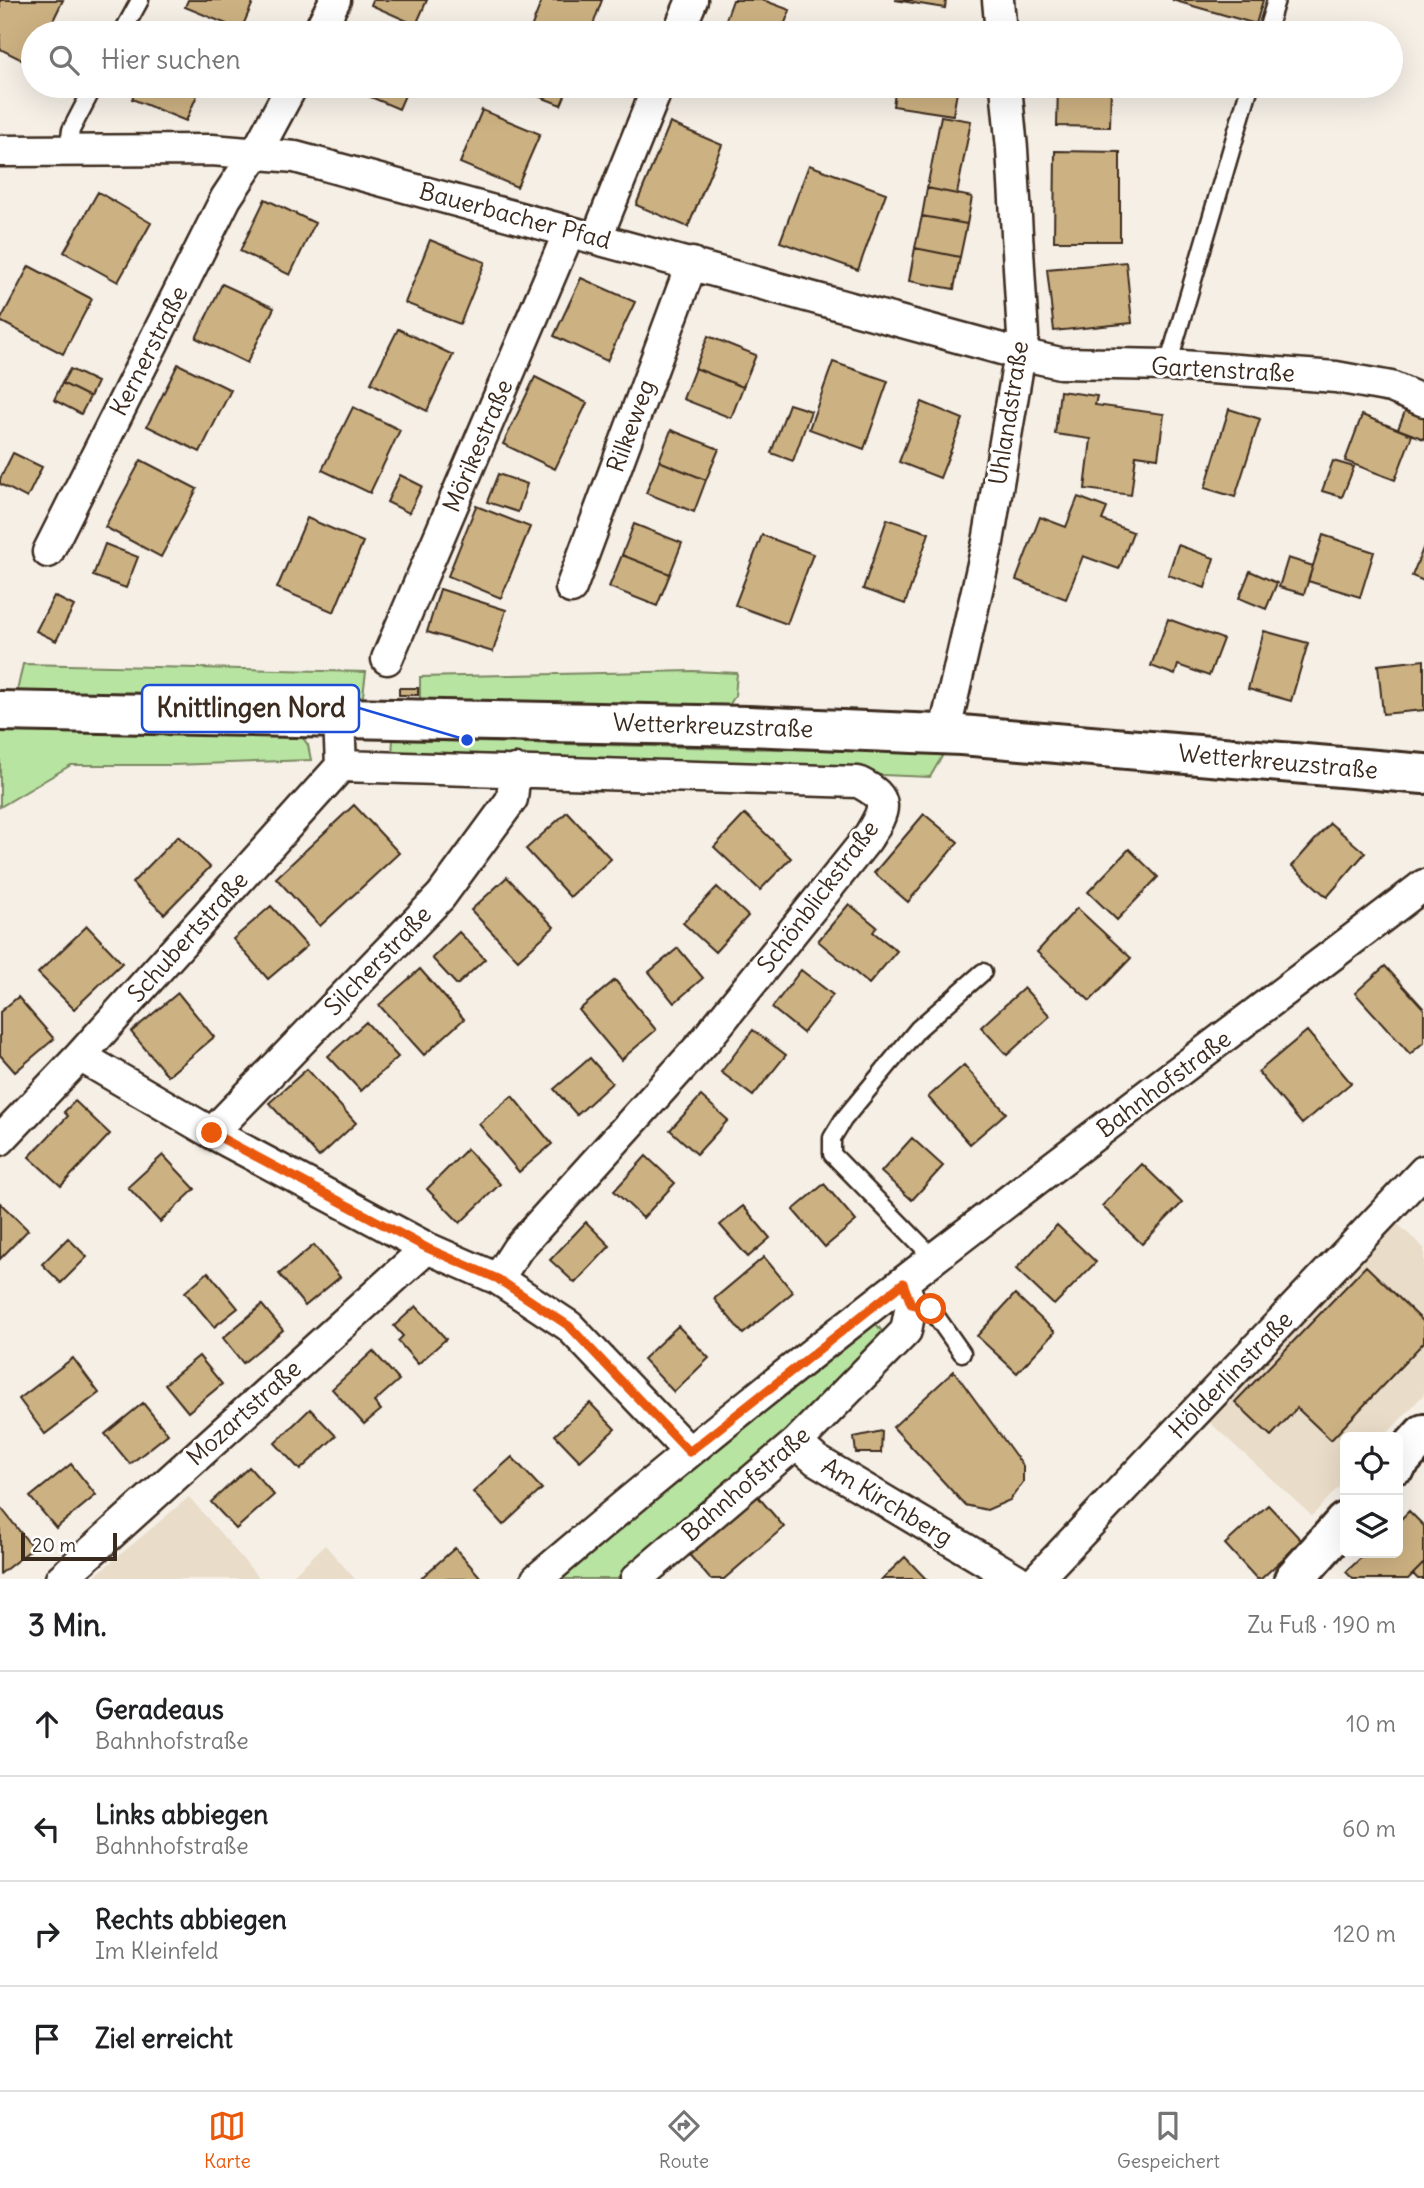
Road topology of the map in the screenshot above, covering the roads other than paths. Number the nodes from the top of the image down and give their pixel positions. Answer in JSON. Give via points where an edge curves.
{"nodes":[{"id":1,"x":140,"y":0,"type":"edge"},
{"id":2,"x":335,"y":0,"type":"edge"},
{"id":3,"x":692,"y":0,"type":"edge"},
{"id":4,"x":998,"y":0,"type":"edge"},
{"id":5,"x":1276,"y":0,"type":"edge"},
{"id":6,"x":129,"y":21,"type":"edge"},
{"id":7,"x":324,"y":21,"type":"edge"},
{"id":8,"x":683,"y":21,"type":"edge"},
{"id":9,"x":1000,"y":21,"type":"edge"},
{"id":10,"x":1270,"y":21,"type":"edge"},
{"id":11,"x":88,"y":98,"type":"edge"},
{"id":12,"x":286,"y":98,"type":"edge"},
{"id":13,"x":651,"y":98,"type":"edge"},
{"id":14,"x":1007,"y":98,"type":"edge"},
{"id":15,"x":1246,"y":98,"type":"edge"},
{"id":16,"x":0,"y":151,"type":"edge"},
{"id":17,"x":68,"y":152,"type":"junction"},
{"id":18,"x":256,"y":153,"type":"junction"},
{"id":19,"x":583,"y":235,"type":"junction"},
{"id":20,"x":692,"y":263,"type":"junction"},
{"id":21,"x":1020,"y":354,"type":"junction"},
{"id":22,"x":1168,"y":365,"type":"junction"},
{"id":23,"x":1424,"y":401,"type":"edge"},
{"id":24,"x":48,"y":552,"type":"dead end"},
{"id":25,"x":571,"y":588,"type":"dead end"},
{"id":26,"x":387,"y":659,"type":"dead end"},
{"id":27,"x":0,"y":711,"type":"edge"},
{"id":28,"x":339,"y":718,"type":"junction"},
{"id":29,"x":944,"y":735,"type":"junction"},
{"id":30,"x":341,"y":766,"type":"junction"},
{"id":31,"x":515,"y":770,"type":"junction"},
{"id":32,"x":1424,"y":774,"type":"edge"},
{"id":33,"x":1424,"y":885,"type":"edge"},
{"id":34,"x":983,"y":972,"type":"dead end"},
{"id":35,"x":80,"y":1056,"type":"junction"},
{"id":36,"x":212,"y":1133,"type":"junction"},
{"id":37,"x":0,"y":1140,"type":"edge"},
{"id":38,"x":1424,"y":1171,"type":"edge"},
{"id":39,"x":427,"y":1248,"type":"junction"},
{"id":40,"x":932,"y":1261,"type":"junction"},
{"id":41,"x":498,"y":1279,"type":"junction"},
{"id":42,"x":907,"y":1294,"type":"junction"},
{"id":43,"x":962,"y":1353,"type":"dead end"},
{"id":44,"x":1424,"y":1434,"type":"edge"},
{"id":45,"x":796,"y":1443,"type":"junction"},
{"id":46,"x":689,"y":1452,"type":"junction"},
{"id":47,"x":1403,"y":1457,"type":"edge"},
{"id":48,"x":1340,"y":1528,"type":"edge"},
{"id":49,"x":61,"y":1579,"type":"edge"},
{"id":50,"x":537,"y":1579,"type":"edge"},
{"id":51,"x":636,"y":1579,"type":"edge"},
{"id":52,"x":1016,"y":1579,"type":"edge"},
{"id":53,"x":1037,"y":1579,"type":"edge"},
{"id":54,"x":1294,"y":1579,"type":"edge"}],
"edges":[{"from":1,"to":6,"type":"lane"},
{"from":2,"to":7,"type":"street"},
{"from":3,"to":8,"type":"street"},
{"from":4,"to":9,"type":"street"},
{"from":5,"to":10,"type":"lane"},
{"from":11,"to":17,"type":"lane","via":[[71,130]]},
{"from":12,"to":18,"type":"street","name":"Kernerstraße"},
{"from":13,"to":19,"type":"street","name":"Mörikestraße"},
{"from":14,"to":21,"type":"street","name":"Uhlandstraße","via":[[1023,336]]},
{"from":15,"to":22,"type":"lane"},
{"from":16,"to":17,"type":"street","name":"Bauerbacher Pfad"},
{"from":17,"to":18,"type":"street","name":"Bauerbacher Pfad"},
{"from":18,"to":19,"type":"street","name":"Bauerbacher Pfad","via":[[295,157]]},
{"from":18,"to":24,"type":"street","name":"Kernerstraße","via":[[226,198]]},
{"from":19,"to":20,"type":"street","name":"Bauerbacher Pfad"},
{"from":19,"to":26,"type":"street","name":"Mörikestraße"},
{"from":20,"to":21,"type":"street","name":"Bauerbacher Pfad"},
{"from":20,"to":25,"type":"street","name":"Rilkeweg"},
{"from":21,"to":22,"type":"street","name":"Gartenstraße","via":[[1060,363]]},
{"from":21,"to":29,"type":"street","name":"Uhlandstraße","via":[[988,542]]},
{"from":22,"to":23,"type":"street","name":"Gartenstraße","via":[[1336,377],[1391,387]]},
{"from":27,"to":28,"type":"main road","name":"Wetterkreuzstraße"},
{"from":28,"to":29,"type":"main road","name":"Wetterkreuzstraße"},
{"from":28,"to":30,"type":"street"},
{"from":29,"to":32,"type":"main road","name":"Wetterkreuzstraße"},
{"from":30,"to":31,"type":"street","name":"Schönblickstraße"},
{"from":30,"to":35,"type":"street","name":"Schubertstraße"},
{"from":31,"to":36,"type":"street","name":"Silcherstraße","via":[[512,799],[441,896]]},
{"from":31,"to":41,"type":"street","name":"Schönblickstraße","via":[[858,782],[876,791],[883,803],[867,839],[704,1042],[518,1248]]},
{"from":33,"to":40,"type":"street","name":"Bahnhofstraße"},
{"from":34,"to":40,"type":"lane","via":[[918,1029],[832,1138],[832,1154]]},
{"from":35,"to":36,"type":"street"},
{"from":35,"to":37,"type":"street","name":"Schubertstraße"},
{"from":36,"to":39,"type":"street"},
{"from":38,"to":53,"type":"street","name":"Hölderlinstraße"},
{"from":39,"to":41,"type":"street"},
{"from":39,"to":49,"type":"street","name":"Mozartstraße"},
{"from":40,"to":42,"type":"street","name":"Bahnhofstraße"},
{"from":41,"to":46,"type":"street","via":[[569,1326]]},
{"from":42,"to":43,"type":"lane","via":[[931,1309]]},
{"from":42,"to":45,"type":"street","name":"Bahnhofstraße","via":[[906,1331]]},
{"from":42,"to":46,"type":"street","name":"Bahnhofstraße"},
{"from":44,"to":47,"type":"main road"},
{"from":45,"to":51,"type":"street","name":"Bahnhofstraße"},
{"from":45,"to":52,"type":"street","name":"Am Kirchberg","via":[[816,1460]]},
{"from":46,"to":50,"type":"street","name":"Bahnhofstraße"},
{"from":48,"to":54,"type":"main road"}]}
